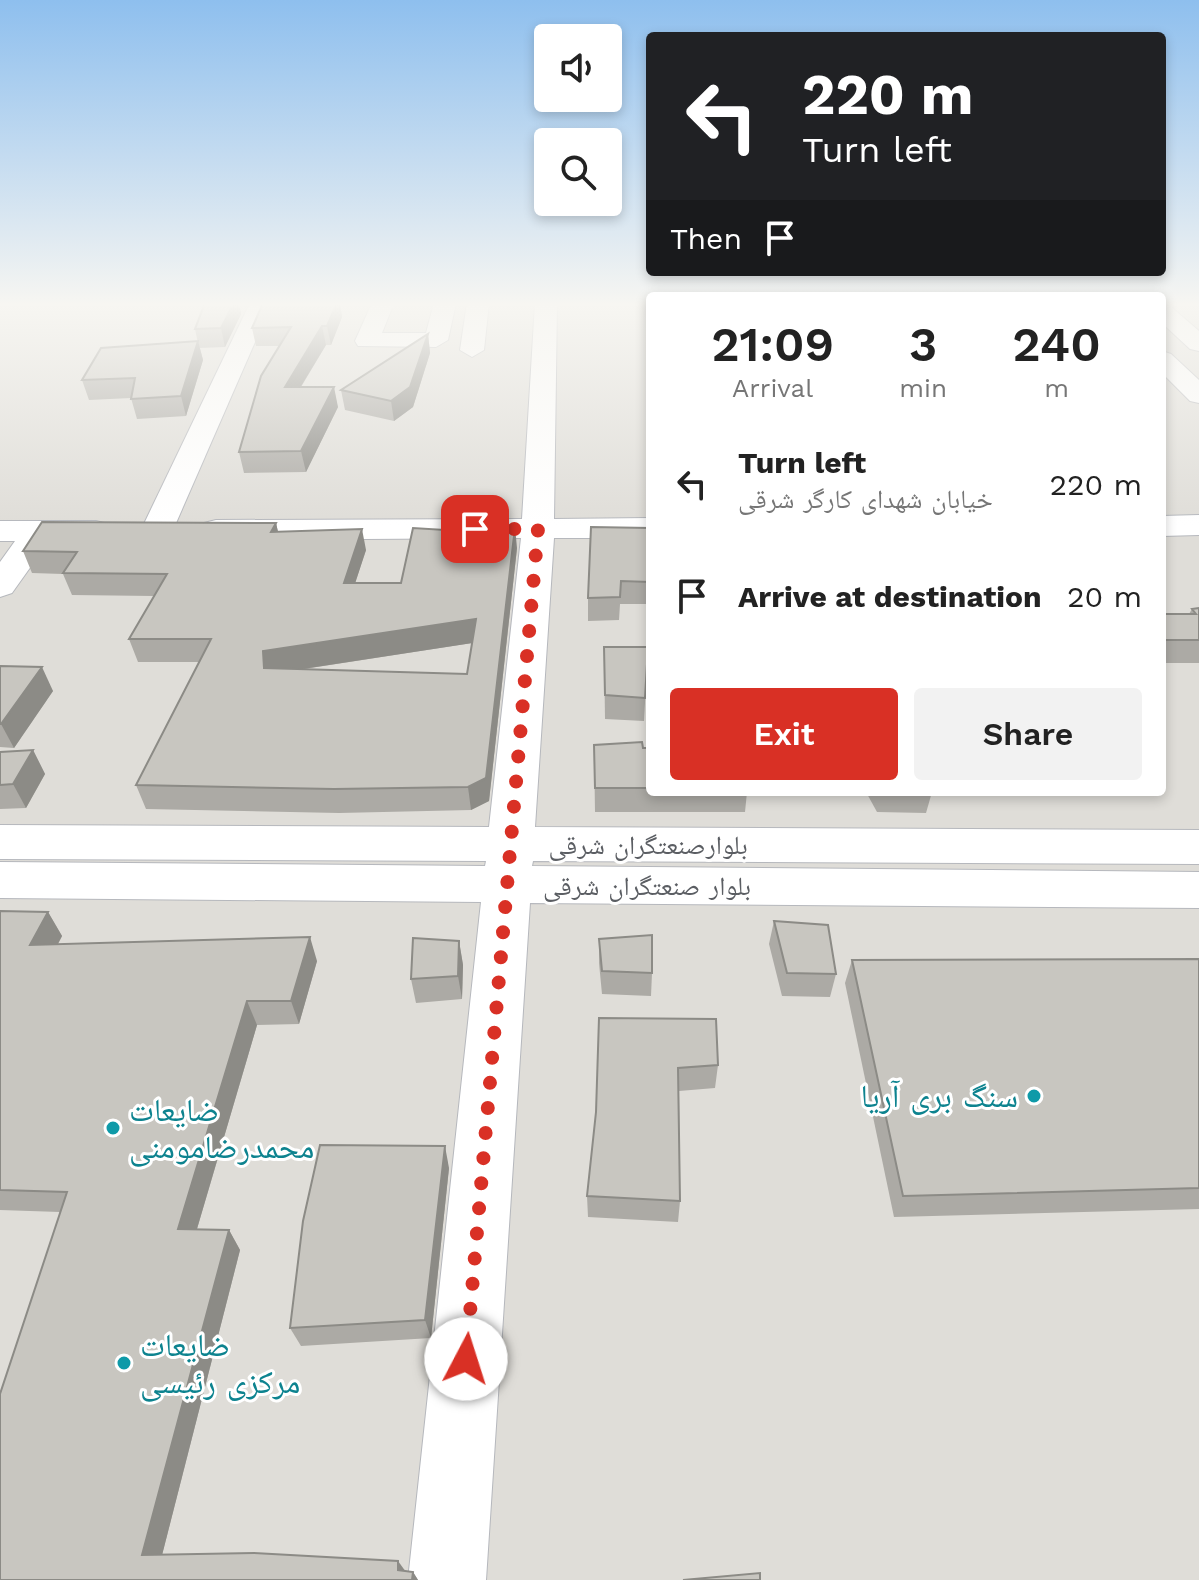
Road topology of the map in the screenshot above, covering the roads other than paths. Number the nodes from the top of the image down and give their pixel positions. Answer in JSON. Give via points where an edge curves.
{"nodes":[{"id":1,"x":227,"y":377,"type":"edge"},
{"id":2,"x":543,"y":377,"type":"edge"},
{"id":3,"x":1180,"y":377,"type":"edge"},
{"id":4,"x":1199,"y":395,"type":"edge"},
{"id":5,"x":1199,"y":525,"type":"edge"},
{"id":6,"x":1166,"y":526,"type":"edge"},
{"id":7,"x":646,"y":528,"type":"edge"},
{"id":8,"x":538,"y":529,"type":"junction"},
{"id":9,"x":157,"y":530,"type":"junction"},
{"id":10,"x":0,"y":531,"type":"edge"},
{"id":11,"x":39,"y":531,"type":"junction"},
{"id":12,"x":0,"y":586,"type":"edge"},
{"id":13,"x":0,"y":842,"type":"edge"},
{"id":14,"x":1096,"y":846,"type":"junction"},
{"id":15,"x":1199,"y":847,"type":"edge"},
{"id":16,"x":509,"y":864,"type":"junction"},
{"id":17,"x":0,"y":880,"type":"edge"},
{"id":18,"x":1114,"y":890,"type":"junction"},
{"id":19,"x":1199,"y":890,"type":"edge"},
{"id":20,"x":447,"y":1580,"type":"edge"}],
"edges":[{"from":1,"to":9,"type":"street"},
{"from":2,"to":8,"type":"street"},
{"from":3,"to":4,"type":"street"},
{"from":5,"to":6,"type":"street"},
{"from":7,"to":8,"type":"street"},
{"from":8,"to":9,"type":"street"},
{"from":8,"to":16,"type":"street"},
{"from":9,"to":11,"type":"street"},
{"from":10,"to":11,"type":"street"},
{"from":11,"to":12,"type":"street"},
{"from":13,"to":16,"type":"street","name":"بلوارصنعتگران شرقی"},
{"from":14,"to":15,"type":"street","name":"بلوارصنعتگران شرقی"},
{"from":14,"to":16,"type":"street","name":"بلوارصنعتگران شرقی"},
{"from":14,"to":18,"type":"street"},
{"from":16,"to":17,"type":"street","name":"بلوار صنعتگران شرقی"},
{"from":16,"to":18,"type":"street","name":"بلوار صنعتگران شرقی"},
{"from":16,"to":20,"type":"street"},
{"from":18,"to":19,"type":"street","name":"بلوار صنعتگران شرقی"}]}
